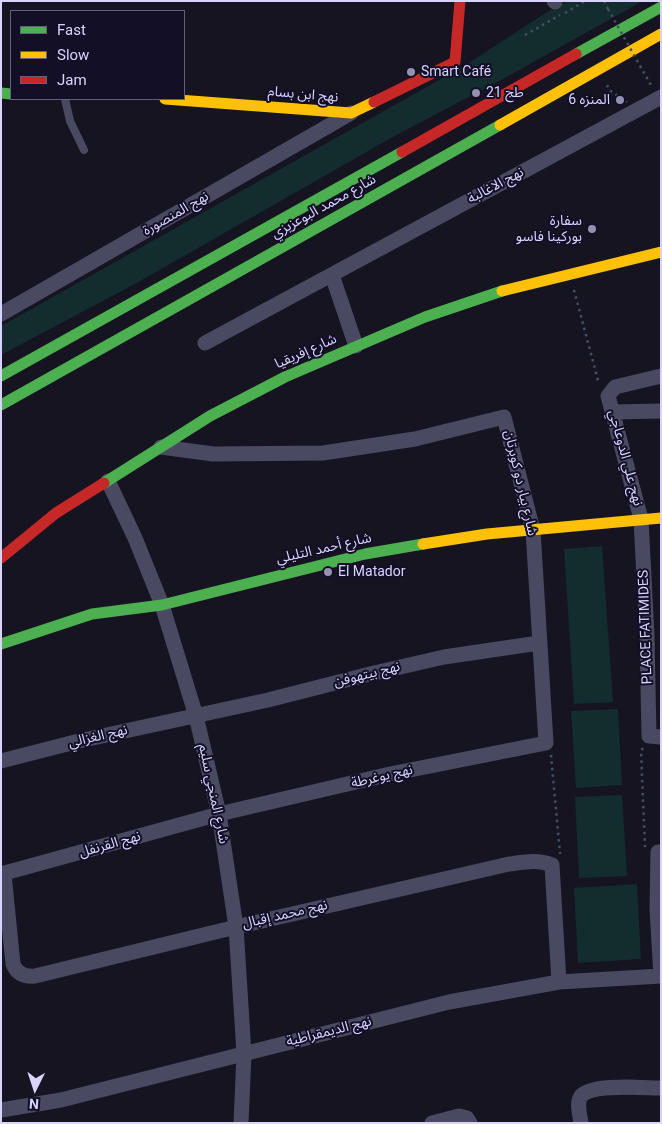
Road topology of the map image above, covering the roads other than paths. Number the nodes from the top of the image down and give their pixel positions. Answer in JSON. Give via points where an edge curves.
{"nodes":[{"id":1,"x":460,"y":1,"type":"edge"},
{"id":2,"x":661,"y":7,"type":"edge"},
{"id":3,"x":661,"y":34,"type":"edge"},
{"id":4,"x":656,"y":92,"type":"edge"},
{"id":5,"x":65,"y":100,"type":"edge"},
{"id":6,"x":178,"y":100,"type":"edge"},
{"id":7,"x":351,"y":113,"type":"junction"},
{"id":8,"x":84,"y":150,"type":"dead end"},
{"id":9,"x":661,"y":252,"type":"edge"},
{"id":10,"x":332,"y":275,"type":"junction"},
{"id":11,"x":1,"y":314,"type":"edge"},
{"id":12,"x":205,"y":343,"type":"dead end"},
{"id":13,"x":356,"y":346,"type":"junction"},
{"id":14,"x":1,"y":376,"type":"edge"},
{"id":15,"x":661,"y":376,"type":"edge"},
{"id":16,"x":1,"y":405,"type":"edge"},
{"id":17,"x":661,"y":411,"type":"edge"},
{"id":18,"x":613,"y":412,"type":"junction"},
{"id":19,"x":161,"y":447,"type":"junction"},
{"id":20,"x":108,"y":481,"type":"junction"},
{"id":21,"x":661,"y":518,"type":"edge"},
{"id":22,"x":641,"y":519,"type":"junction"},
{"id":23,"x":533,"y":530,"type":"junction"},
{"id":24,"x":1,"y":558,"type":"edge"},
{"id":25,"x":162,"y":605,"type":"junction"},
{"id":26,"x":654,"y":636,"type":"edge"},
{"id":27,"x":539,"y":642,"type":"junction"},
{"id":28,"x":1,"y":644,"type":"edge"},
{"id":29,"x":196,"y":716,"type":"junction"},
{"id":30,"x":655,"y":736,"type":"edge"},
{"id":31,"x":546,"y":743,"type":"joint"},
{"id":32,"x":1,"y":761,"type":"edge"},
{"id":33,"x":219,"y":814,"type":"junction"},
{"id":34,"x":659,"y":852,"type":"edge"},
{"id":35,"x":3,"y":874,"type":"edge"},
{"id":36,"x":236,"y":927,"type":"junction"},
{"id":37,"x":661,"y":976,"type":"edge"},
{"id":38,"x":559,"y":982,"type":"junction"},
{"id":39,"x":244,"y":1054,"type":"junction"},
{"id":40,"x":661,"y":1088,"type":"edge"},
{"id":41,"x":5,"y":1114,"type":"edge"},
{"id":42,"x":241,"y":1123,"type":"edge"},
{"id":43,"x":432,"y":1123,"type":"edge"},
{"id":44,"x":470,"y":1123,"type":"edge"},
{"id":45,"x":581,"y":1123,"type":"edge"}],
"edges":[{"from":1,"to":7,"type":"main road","name":"نهج ابن بسام","via":[[455,62]]},
{"from":2,"to":14,"type":"main road","name":"شارع محمد البوعزيزي"},
{"from":3,"to":16,"type":"main road","name":"شارع محمد البوعزيزي"},
{"from":4,"to":10,"type":"street","name":"نهج الاغالبة"},
{"from":5,"to":8,"type":"lane","via":[[70,121]]},
{"from":6,"to":7,"type":"main road","name":"نهج ابن بسام"},
{"from":7,"to":11,"type":"street","name":"نهج المنصورة"},
{"from":9,"to":13,"type":"main road","name":"شارع إفريقيا","via":[[502,291],[424,317]]},
{"from":10,"to":12,"type":"street","name":"نهج الاغالبة"},
{"from":10,"to":13,"type":"street"},
{"from":13,"to":19,"type":"main road","name":"شارع إفريقيا","via":[[255,392]]},
{"from":15,"to":18,"type":"street","name":"نهج علي الدوعاجي","via":[[615,387],[608,396]]},
{"from":17,"to":18,"type":"street"},
{"from":18,"to":22,"type":"street","name":"نهج علي الدوعاجي"},
{"from":19,"to":20,"type":"main road","name":"شارع إفريقيا"},
{"from":19,"to":23,"type":"street","name":"شارع بيار دو كوبرتان","via":[[213,454],[323,454],[415,439],[504,417]]},
{"from":20,"to":24,"type":"main road","name":"شارع إفريقيا","via":[[56,513]]},
{"from":20,"to":25,"type":"street","name":"شارع المنجي سليم"},
{"from":21,"to":22,"type":"main road","name":"شارع أحمد التليلي"},
{"from":22,"to":23,"type":"main road","name":"شارع أحمد التليلي"},
{"from":22,"to":26,"type":"street","name":"PLACE FATIMIDES"},
{"from":23,"to":25,"type":"main road","name":"شارع أحمد التليلي","via":[[487,534],[366,554]]},
{"from":23,"to":27,"type":"street","name":"شارع بيار دو كوبرتان"},
{"from":25,"to":28,"type":"main road","name":"شارع أحمد التليلي","via":[[92,614]]},
{"from":25,"to":29,"type":"street","name":"شارع المنجي سليم"},
{"from":26,"to":30,"type":"street","name":"PLACE FATIMIDES"},
{"from":27,"to":29,"type":"street","name":"نهج بيتهوفن","via":[[444,657]]},
{"from":27,"to":31,"type":"street","name":"شارع بيار دو كوبرتان"},
{"from":29,"to":32,"type":"street","name":"نهج الغزالي"},
{"from":29,"to":33,"type":"street","name":"شارع المنجي سليم"},
{"from":31,"to":33,"type":"street","name":"نهج يوغرطة","via":[[390,774]]},
{"from":33,"to":35,"type":"street","name":"نهج القرنفل"},
{"from":33,"to":36,"type":"street","name":"شارع المنجي سليم"},
{"from":34,"to":37,"type":"street","via":[[657,910]]},
{"from":35,"to":36,"type":"street","name":"نهج محمد إقبال","via":[[13,964],[27,976]]},
{"from":36,"to":38,"type":"street","name":"نهج محمد إقبال","via":[[509,864],[544,862],[552,865]]},
{"from":36,"to":39,"type":"street","name":"شارع المنجي سليم"},
{"from":37,"to":38,"type":"street","name":"نهج الديمقراطية"},
{"from":38,"to":39,"type":"street","name":"نهج الديمقراطية","via":[[449,1002]]},
{"from":39,"to":41,"type":"street","name":"نهج الديمقراطية"},
{"from":39,"to":42,"type":"street","name":"شارع المنجي سليم"},
{"from":40,"to":45,"type":"street","via":[[612,1087],[588,1091],[579,1102]]},
{"from":43,"to":44,"type":"street","via":[[464,1116]]}]}
